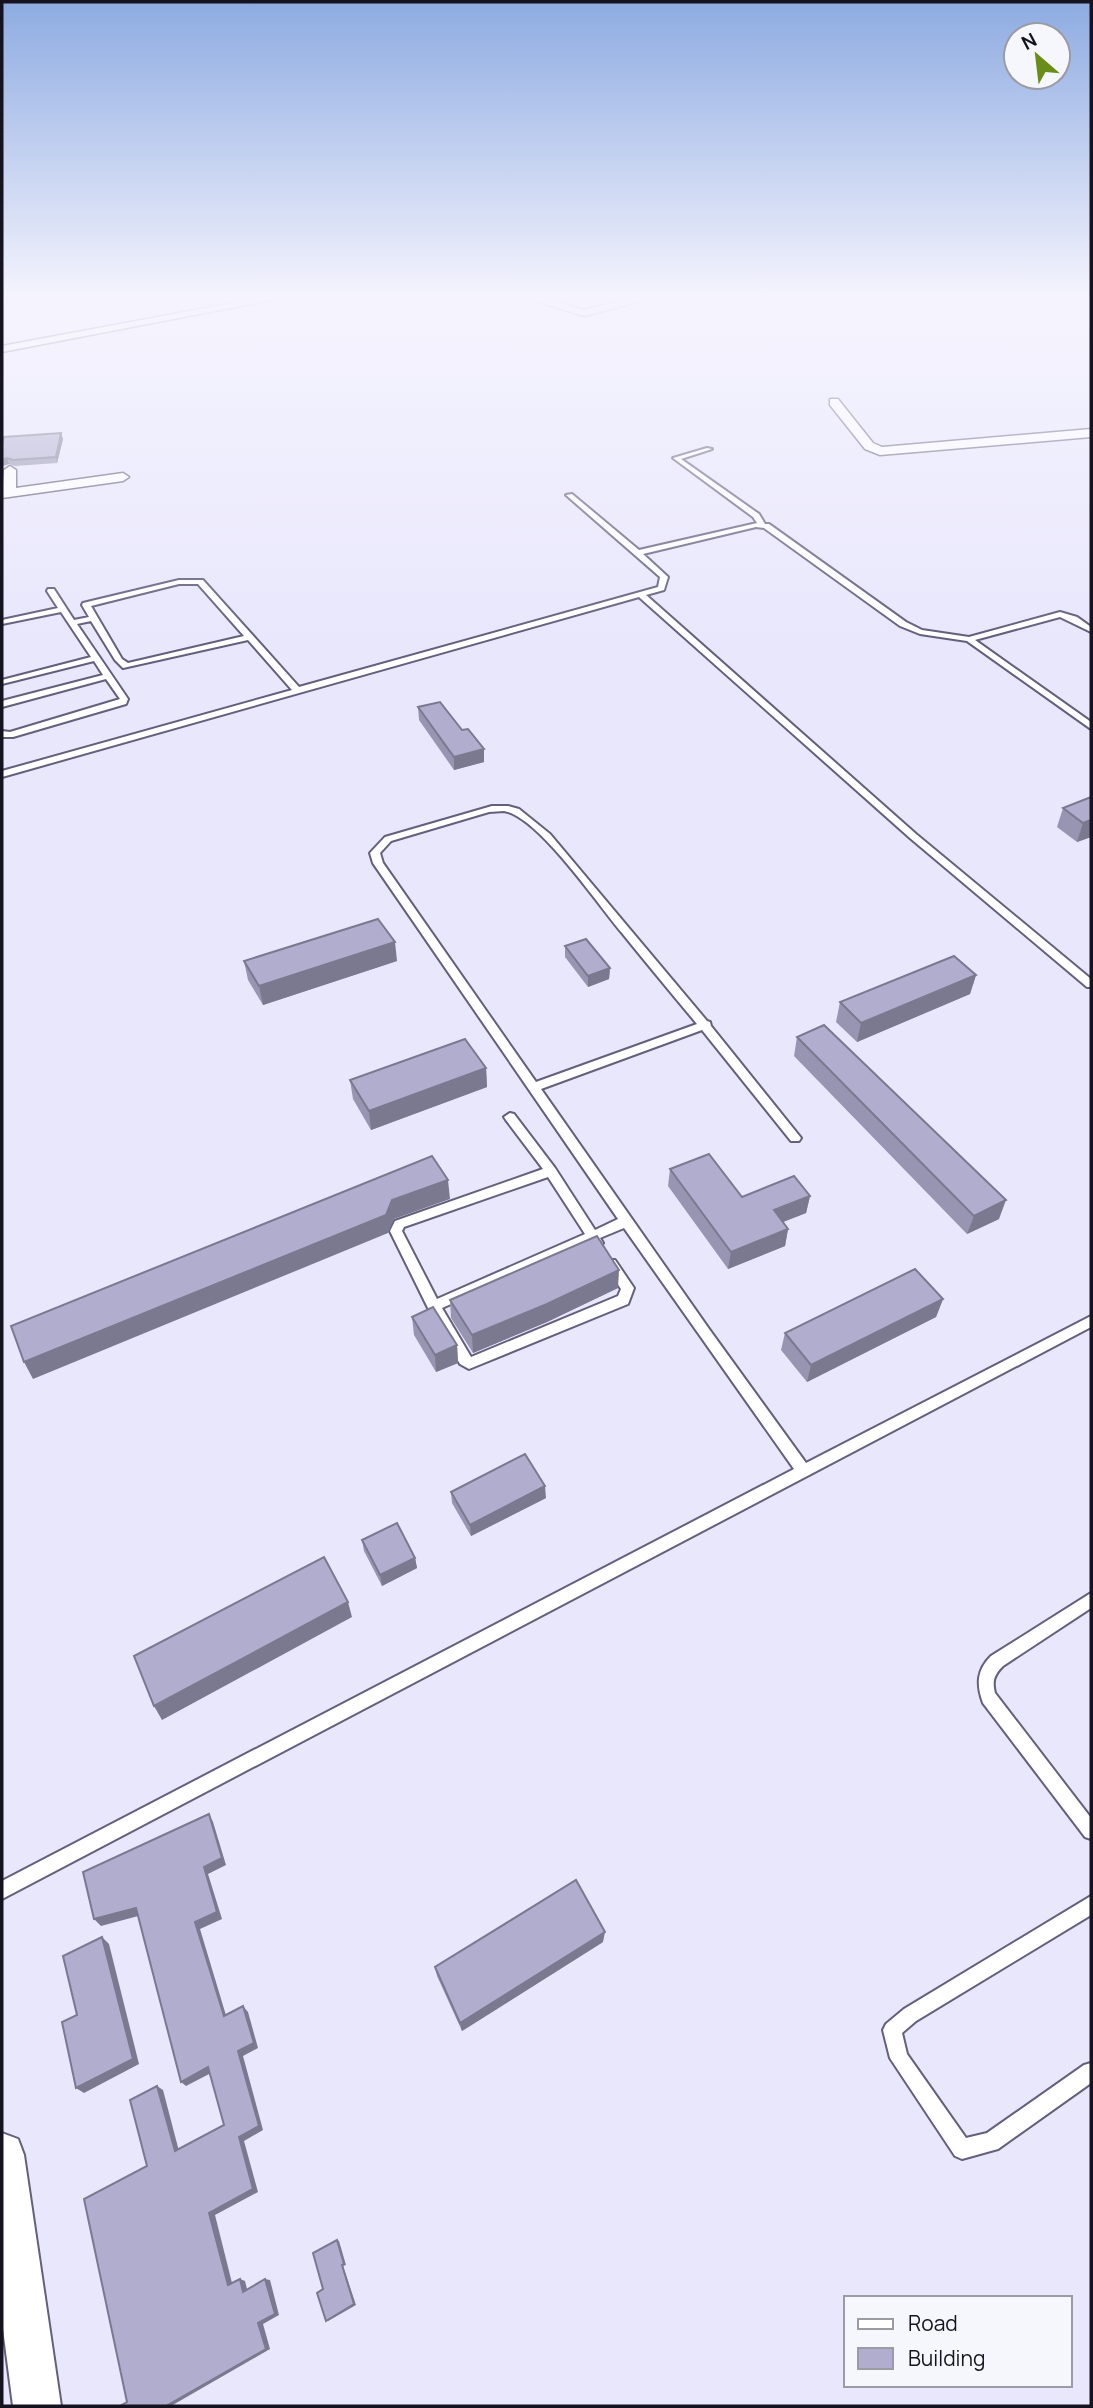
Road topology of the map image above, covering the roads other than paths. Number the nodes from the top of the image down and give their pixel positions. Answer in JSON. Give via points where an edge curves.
{"nodes":[{"id":1,"x":839,"y":408,"type":"edge"},
{"id":2,"x":1091,"y":433,"type":"edge"},
{"id":3,"x":709,"y":449,"type":"dead end"},
{"id":4,"x":10,"y":470,"type":"dead end"},
{"id":5,"x":123,"y":477,"type":"dead end"},
{"id":6,"x":6,"y":493,"type":"edge"},
{"id":7,"x":570,"y":495,"type":"dead end"},
{"id":8,"x":762,"y":525,"type":"junction"},
{"id":9,"x":638,"y":552,"type":"junction"},
{"id":10,"x":51,"y":591,"type":"dead end"},
{"id":11,"x":640,"y":594,"type":"junction"},
{"id":12,"x":63,"y":609,"type":"junction"},
{"id":13,"x":93,"y":618,"type":"junction"},
{"id":14,"x":2,"y":622,"type":"edge"},
{"id":15,"x":72,"y":623,"type":"junction"},
{"id":16,"x":1091,"y":630,"type":"edge"},
{"id":17,"x":251,"y":637,"type":"junction"},
{"id":18,"x":969,"y":639,"type":"junction"},
{"id":19,"x":107,"y":640,"type":"junction"},
{"id":20,"x":87,"y":645,"type":"junction"},
{"id":21,"x":95,"y":658,"type":"junction"},
{"id":22,"x":123,"y":663,"type":"junction"},
{"id":23,"x":105,"y":672,"type":"junction"},
{"id":24,"x":2,"y":682,"type":"edge"},
{"id":25,"x":297,"y":690,"type":"junction"},
{"id":26,"x":2,"y":704,"type":"edge"},
{"id":27,"x":1091,"y":710,"type":"edge"},
{"id":28,"x":1076,"y":715,"type":"junction"},
{"id":29,"x":1091,"y":726,"type":"edge"},
{"id":30,"x":2,"y":734,"type":"edge"},
{"id":31,"x":2,"y":774,"type":"edge"},
{"id":32,"x":1091,"y":984,"type":"edge"},
{"id":33,"x":706,"y":1025,"type":"junction"},
{"id":34,"x":535,"y":1087,"type":"junction"},
{"id":35,"x":510,"y":1117,"type":"dead end"},
{"id":36,"x":795,"y":1138,"type":"dead end"},
{"id":37,"x":551,"y":1171,"type":"junction"},
{"id":38,"x":627,"y":1221,"type":"junction"},
{"id":39,"x":592,"y":1236,"type":"junction"},
{"id":40,"x":434,"y":1306,"type":"junction"},
{"id":41,"x":1091,"y":1321,"type":"edge"},
{"id":42,"x":804,"y":1471,"type":"junction"},
{"id":43,"x":1091,"y":1600,"type":"edge"},
{"id":44,"x":1091,"y":1831,"type":"edge"},
{"id":45,"x":2,"y":1889,"type":"edge"},
{"id":46,"x":1091,"y":1905,"type":"edge"},
{"id":47,"x":1091,"y":2072,"type":"edge"},
{"id":48,"x":2,"y":2155,"type":"edge"},
{"id":49,"x":37,"y":2406,"type":"edge"}],
"edges":[{"from":1,"to":2,"type":"street","via":[[869,446],[880,451]]},
{"from":3,"to":8,"type":"lane","via":[[676,458]]},
{"from":4,"to":6,"type":"street"},
{"from":5,"to":6,"type":"street"},
{"from":7,"to":9,"type":"lane"},
{"from":8,"to":9,"type":"lane"},
{"from":8,"to":18,"type":"lane","via":[[910,629]]},
{"from":9,"to":11,"type":"lane","via":[[664,577],[661,587]]},
{"from":10,"to":12,"type":"lane"},
{"from":11,"to":25,"type":"lane"},
{"from":11,"to":32,"type":"lane","via":[[913,836]]},
{"from":12,"to":14,"type":"lane"},
{"from":12,"to":15,"type":"lane"},
{"from":13,"to":15,"type":"lane"},
{"from":13,"to":17,"type":"lane","via":[[86,606],[90,602],[195,581]]},
{"from":13,"to":19,"type":"lane"},
{"from":15,"to":20,"type":"lane"},
{"from":16,"to":18,"type":"lane","via":[[1067,615],[1051,614]]},
{"from":17,"to":22,"type":"lane","via":[[138,665]]},
{"from":17,"to":25,"type":"lane"},
{"from":18,"to":28,"type":"lane"},
{"from":19,"to":20,"type":"lane"},
{"from":19,"to":22,"type":"lane"},
{"from":20,"to":21,"type":"lane"},
{"from":21,"to":23,"type":"lane"},
{"from":21,"to":24,"type":"lane"},
{"from":22,"to":23,"type":"lane"},
{"from":23,"to":26,"type":"lane"},
{"from":23,"to":30,"type":"lane","via":[[124,699],[120,704]]},
{"from":25,"to":31,"type":"lane"},
{"from":27,"to":28,"type":"lane"},
{"from":28,"to":29,"type":"lane"},
{"from":33,"to":34,"type":"lane"},
{"from":33,"to":34,"type":"lane","via":[[581,876],[520,814],[501,807],[488,809],[388,839],[375,853],[378,863]]},
{"from":33,"to":36,"type":"lane"},
{"from":34,"to":38,"type":"lane"},
{"from":35,"to":37,"type":"lane"},
{"from":37,"to":39,"type":"lane"},
{"from":37,"to":40,"type":"lane","via":[[399,1224],[396,1231]]},
{"from":38,"to":39,"type":"lane"},
{"from":38,"to":42,"type":"lane"},
{"from":39,"to":40,"type":"lane"},
{"from":39,"to":40,"type":"lane","via":[[628,1288],[623,1300],[469,1363]]},
{"from":41,"to":42,"type":"lane"},
{"from":42,"to":45,"type":"lane"},
{"from":43,"to":44,"type":"lane","via":[[997,1661],[986,1672],[984,1683],[989,1697]]},
{"from":46,"to":47,"type":"lane","via":[[910,2015],[892,2031],[899,2058],[962,2149],[991,2142]]},
{"from":48,"to":49,"type":"street"}]}
